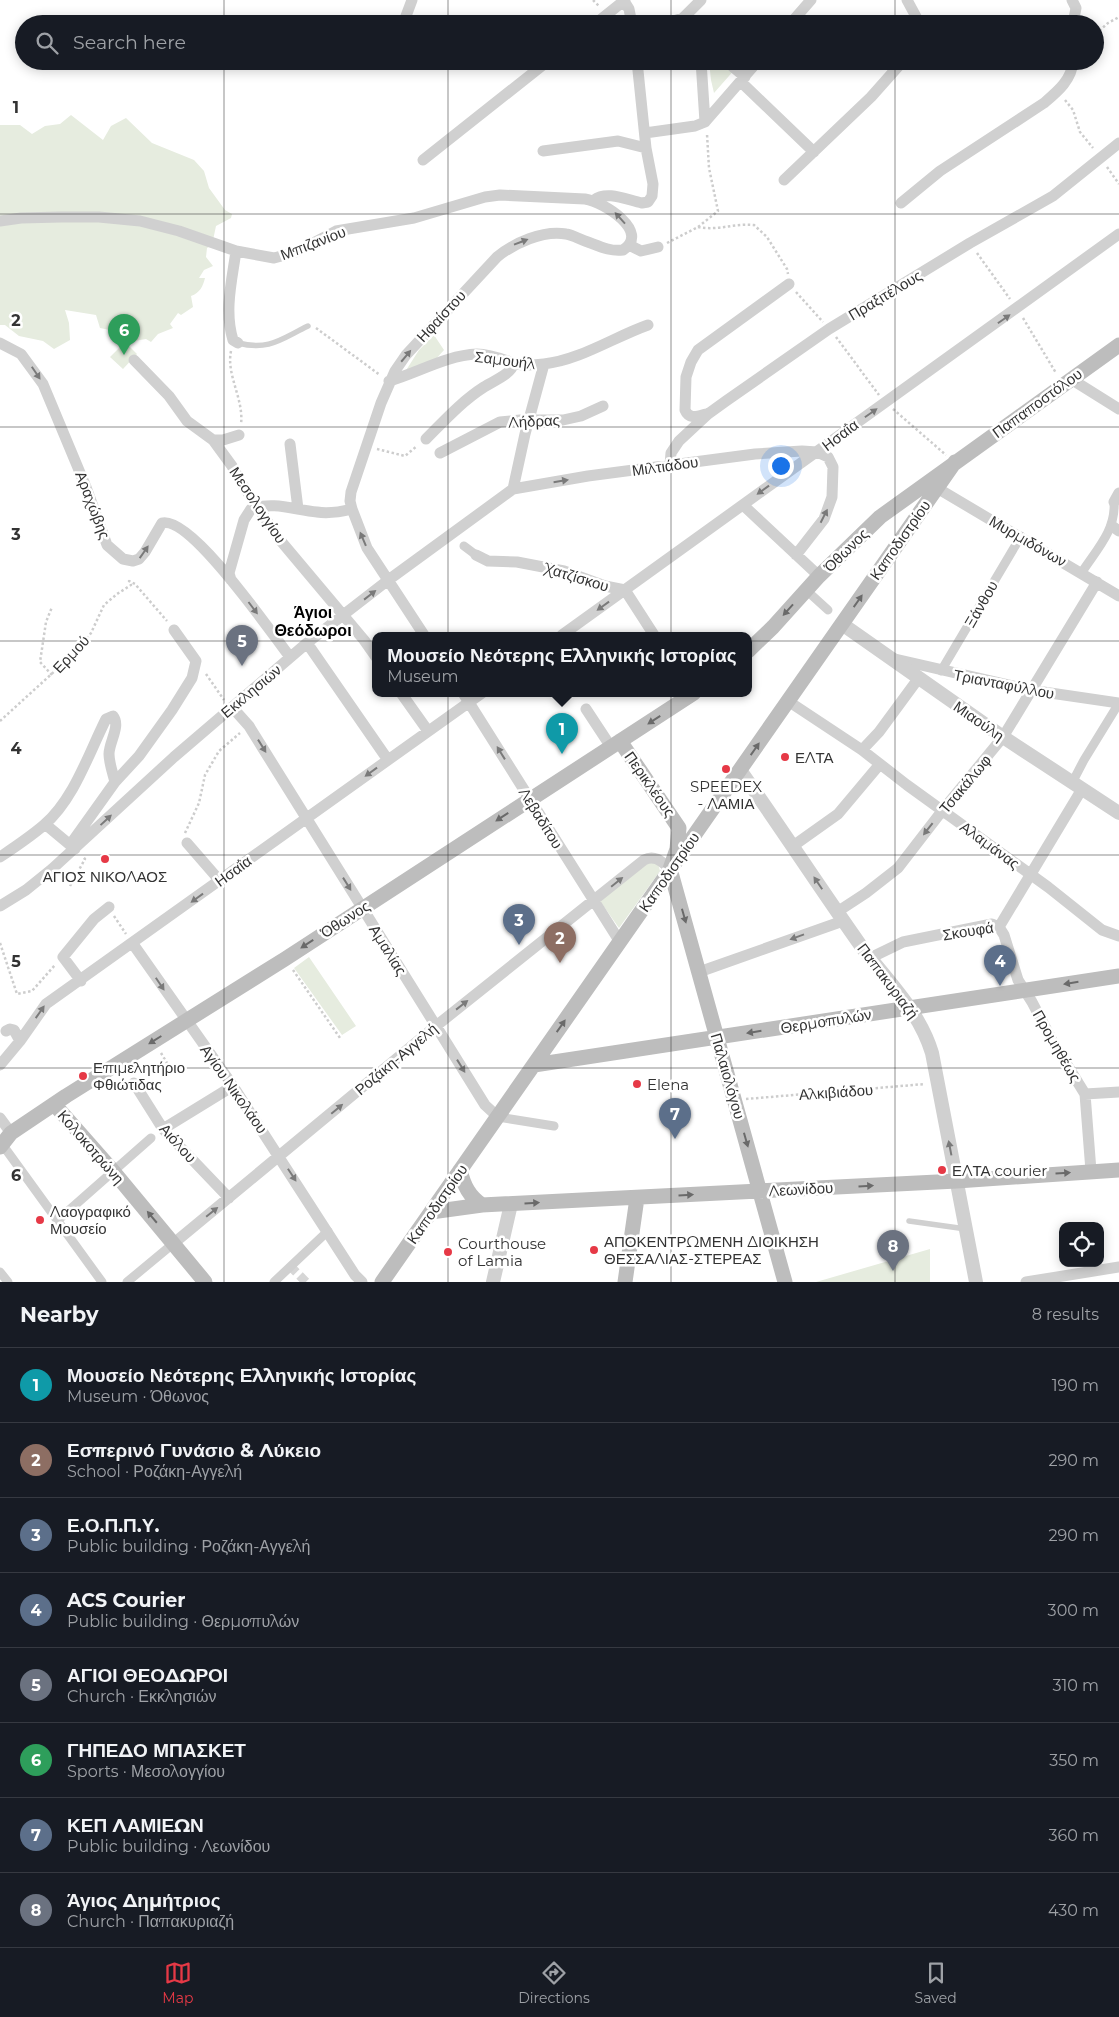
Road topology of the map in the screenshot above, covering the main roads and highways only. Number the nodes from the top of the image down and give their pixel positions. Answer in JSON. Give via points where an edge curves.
{"nodes":[{"id":1,"x":1119,"y":345,"type":"edge"},
{"id":2,"x":955,"y":462,"type":"junction"},
{"id":3,"x":894,"y":506,"type":"junction"},
{"id":4,"x":913,"y":522,"type":"junction"},
{"id":5,"x":752,"y":647,"type":"edge"},
{"id":6,"x":686,"y":697,"type":"edge"},
{"id":7,"x":616,"y":744,"type":"junction"},
{"id":8,"x":679,"y":828,"type":"junction"},
{"id":9,"x":697,"y":832,"type":"junction"},
{"id":10,"x":670,"y":869,"type":"junction"},
{"id":11,"x":1119,"y":976,"type":"edge"},
{"id":12,"x":717,"y":1037,"type":"junction"},
{"id":13,"x":534,"y":1066,"type":"junction"},
{"id":14,"x":54,"y":1104,"type":"junction"},
{"id":15,"x":4,"y":1141,"type":"edge"},
{"id":16,"x":460,"y":1170,"type":"junction"},
{"id":17,"x":1119,"y":1170,"type":"edge"},
{"id":18,"x":760,"y":1192,"type":"junction"},
{"id":19,"x":637,"y":1198,"type":"junction"},
{"id":20,"x":482,"y":1205,"type":"junction"},
{"id":21,"x":431,"y":1212,"type":"junction"},
{"id":22,"x":205,"y":1282,"type":"edge"},
{"id":23,"x":382,"y":1282,"type":"edge"},
{"id":24,"x":625,"y":1282,"type":"edge"},
{"id":25,"x":785,"y":1282,"type":"edge"}],
"edges":[{"from":1,"to":2,"type":"main road","name":"Παπαποστόλου"},
{"from":2,"to":3,"type":"main road","name":"Όθωνος"},
{"from":2,"to":4,"type":"main road","name":"Καποδιστρίου"},
{"from":3,"to":4,"type":"main road","via":[[907,512]]},
{"from":3,"to":5,"type":"main road","name":"Όθωνος","one_way":true,"via":[[819,576]]},
{"from":9,"to":4,"type":"main road","name":"Καποδιστρίου","one_way":true},
{"from":6,"to":7,"type":"main road","name":"Όθωνος","one_way":true},
{"from":7,"to":8,"type":"main road","name":"Περικλέους"},
{"from":7,"to":14,"type":"main road","name":"Όθωνος","one_way":true,"via":[[285,959]]},
{"from":8,"to":9,"type":"main road"},
{"from":8,"to":10,"type":"main road","via":[[677,849]]},
{"from":9,"to":10,"type":"main road","name":"Καποδιστρίου"},
{"from":10,"to":12,"type":"main road","name":"Παλαιολόγου","one_way":true},
{"from":13,"to":10,"type":"main road","name":"Καποδιστρίου","one_way":true},
{"from":11,"to":12,"type":"main road","name":"Θερμοπυλών","one_way":true},
{"from":12,"to":13,"type":"main road","name":"Θερμοπυλών"},
{"from":12,"to":18,"type":"main road","name":"Παλαιολόγου","one_way":true},
{"from":13,"to":16,"type":"main road","name":"Καποδιστρίου"},
{"from":14,"to":15,"type":"main road","name":"Όθωνος"},
{"from":22,"to":14,"type":"main road","name":"Κολοκοτρώνη","one_way":true},
{"from":16,"to":20,"type":"main road","via":[[465,1187]]},
{"from":16,"to":21,"type":"main road","name":"Καποδιστρίου"},
{"from":18,"to":17,"type":"main road","name":"Λεωνίδου","one_way":true},
{"from":19,"to":18,"type":"main road","name":"Λεωνίδου","one_way":true},
{"from":18,"to":25,"type":"main road","name":"Παλαιολόγου"},
{"from":20,"to":19,"type":"main road","name":"Λεωνίδου","one_way":true},
{"from":19,"to":24,"type":"main road"},
{"from":20,"to":21,"type":"main road","name":"Λεωνίδου"},
{"from":21,"to":23,"type":"main road","name":"Καποδιστρίου"}]}
